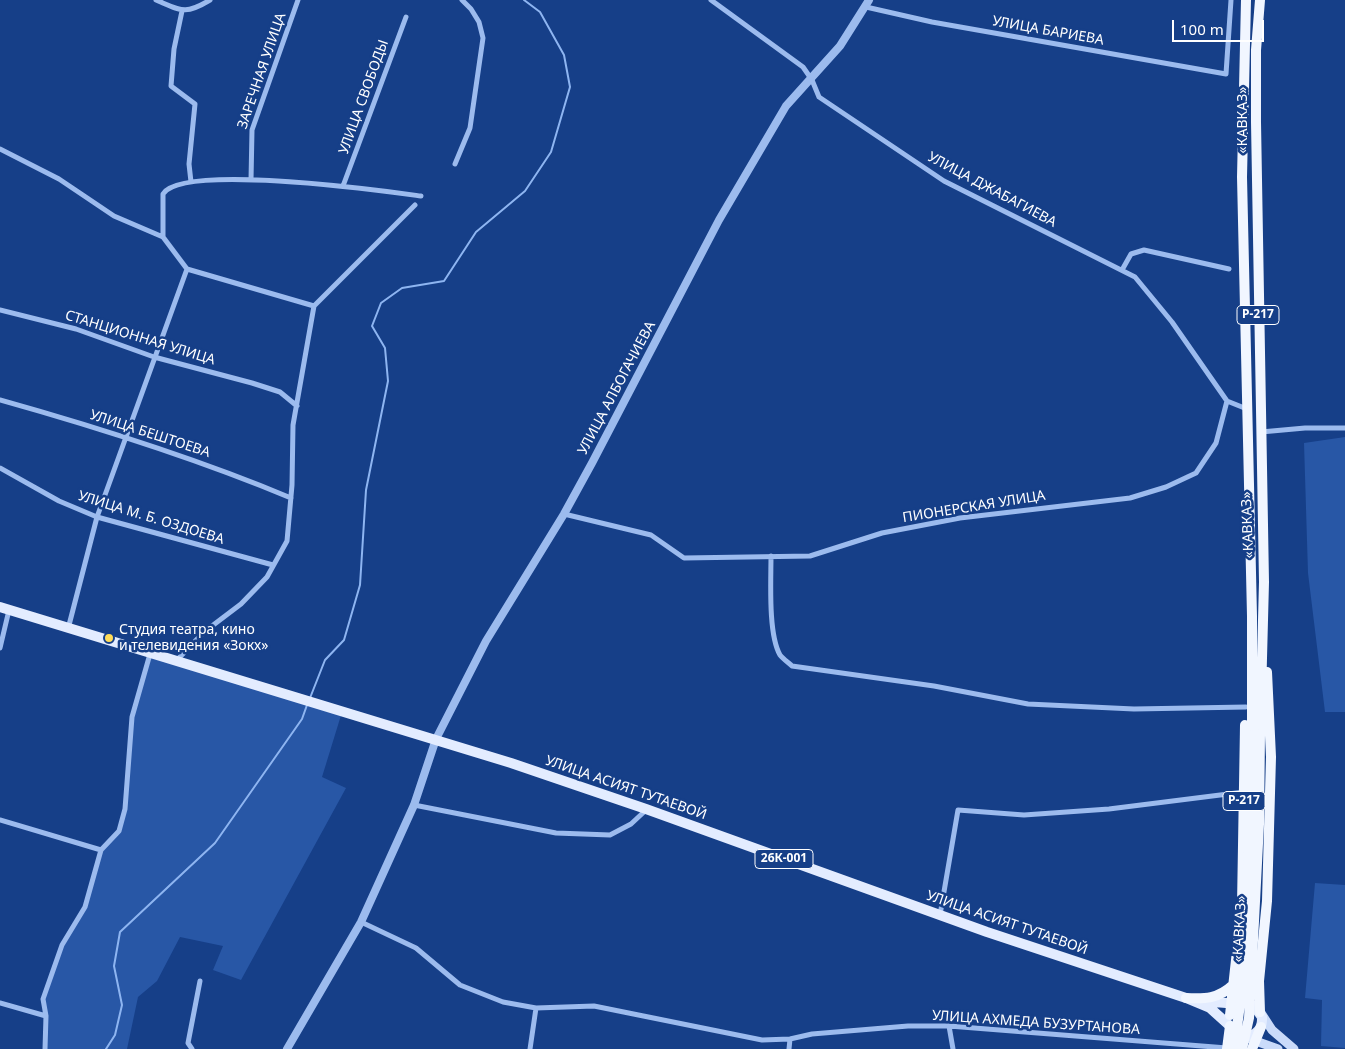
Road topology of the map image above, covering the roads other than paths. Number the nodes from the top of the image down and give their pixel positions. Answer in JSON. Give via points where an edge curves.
{"nodes":[{"id":1,"x":156,"y":0,"type":"edge"},
{"id":2,"x":210,"y":0,"type":"edge"},
{"id":3,"x":298,"y":0,"type":"edge"},
{"id":4,"x":462,"y":0,"type":"edge"},
{"id":5,"x":711,"y":0,"type":"edge"},
{"id":6,"x":1231,"y":0,"type":"edge"},
{"id":7,"x":1246,"y":0,"type":"edge"},
{"id":8,"x":1260,"y":0,"type":"edge"},
{"id":9,"x":867,"y":4,"type":"edge"},
{"id":10,"x":182,"y":11,"type":"junction"},
{"id":11,"x":406,"y":17,"type":"dead end"},
{"id":12,"x":812,"y":80,"type":"junction"},
{"id":13,"x":0,"y":149,"type":"edge"},
{"id":14,"x":455,"y":164,"type":"dead end"},
{"id":15,"x":251,"y":180,"type":"junction"},
{"id":16,"x":190,"y":182,"type":"junction"},
{"id":17,"x":343,"y":186,"type":"junction"},
{"id":18,"x":421,"y":196,"type":"dead end"},
{"id":19,"x":415,"y":205,"type":"dead end"},
{"id":20,"x":163,"y":237,"type":"junction"},
{"id":21,"x":186,"y":269,"type":"junction"},
{"id":22,"x":1229,"y":269,"type":"dead end"},
{"id":23,"x":1122,"y":270,"type":"junction"},
{"id":24,"x":314,"y":306,"type":"junction"},
{"id":25,"x":0,"y":310,"type":"edge"},
{"id":26,"x":154,"y":357,"type":"junction"},
{"id":27,"x":0,"y":400,"type":"edge"},
{"id":28,"x":1226,"y":400,"type":"junction"},
{"id":29,"x":297,"y":406,"type":"junction"},
{"id":30,"x":1248,"y":409,"type":"junction"},
{"id":31,"x":1345,"y":428,"type":"edge"},
{"id":32,"x":1260,"y":432,"type":"junction"},
{"id":33,"x":127,"y":436,"type":"junction"},
{"id":34,"x":0,"y":468,"type":"edge"},
{"id":35,"x":291,"y":498,"type":"junction"},
{"id":36,"x":564,"y":514,"type":"junction"},
{"id":37,"x":97,"y":516,"type":"junction"},
{"id":38,"x":771,"y":556,"type":"junction"},
{"id":39,"x":273,"y":565,"type":"junction"},
{"id":40,"x":4,"y":608,"type":"edge"},
{"id":41,"x":1252,"y":616,"type":"junction"},
{"id":42,"x":68,"y":628,"type":"junction"},
{"id":43,"x":1263,"y":629,"type":"junction"},
{"id":44,"x":0,"y":648,"type":"edge"},
{"id":45,"x":150,"y":654,"type":"junction"},
{"id":46,"x":175,"y":662,"type":"junction"},
{"id":47,"x":1246,"y":707,"type":"junction"},
{"id":48,"x":1256,"y":734,"type":"junction"},
{"id":49,"x":436,"y":740,"type":"junction"},
{"id":50,"x":1245,"y":792,"type":"junction"},
{"id":51,"x":414,"y":805,"type":"junction"},
{"id":52,"x":646,"y":809,"type":"junction"},
{"id":53,"x":0,"y":820,"type":"edge"},
{"id":54,"x":101,"y":850,"type":"junction"},
{"id":55,"x":940,"y":915,"type":"junction"},
{"id":56,"x":361,"y":922,"type":"junction"},
{"id":57,"x":200,"y":981,"type":"dead end"},
{"id":58,"x":1233,"y":985,"type":"junction"},
{"id":59,"x":1186,"y":998,"type":"junction"},
{"id":60,"x":0,"y":1003,"type":"edge"},
{"id":61,"x":1231,"y":1003,"type":"junction"},
{"id":62,"x":1242,"y":1004,"type":"junction"},
{"id":63,"x":536,"y":1008,"type":"junction"},
{"id":64,"x":1260,"y":1012,"type":"junction"},
{"id":65,"x":1230,"y":1015,"type":"junction"},
{"id":66,"x":46,"y":1016,"type":"junction"},
{"id":67,"x":949,"y":1026,"type":"junction"},
{"id":68,"x":1230,"y":1027,"type":"junction"},
{"id":69,"x":1261,"y":1027,"type":"junction"},
{"id":70,"x":1242,"y":1036,"type":"junction"},
{"id":71,"x":790,"y":1039,"type":"junction"},
{"id":72,"x":1254,"y":1045,"type":"edge"},
{"id":73,"x":46,"y":1049,"type":"edge"},
{"id":74,"x":192,"y":1049,"type":"edge"},
{"id":75,"x":288,"y":1049,"type":"edge"},
{"id":76,"x":530,"y":1049,"type":"edge"},
{"id":77,"x":789,"y":1049,"type":"edge"},
{"id":78,"x":954,"y":1049,"type":"edge"},
{"id":79,"x":1227,"y":1049,"type":"edge"},
{"id":80,"x":1233,"y":1049,"type":"edge"},
{"id":81,"x":1242,"y":1049,"type":"edge"},
{"id":82,"x":1278,"y":1049,"type":"edge"},
{"id":83,"x":1294,"y":1049,"type":"edge"}],
"edges":[{"from":1,"to":10,"type":"street"},
{"from":2,"to":10,"type":"street"},
{"from":3,"to":15,"type":"street","name":"ЗАРЕЧНАЯ УЛИЦА","via":[[252,130]]},
{"from":4,"to":14,"type":"street","via":[[480,22],[483,38],[470,128]]},
{"from":5,"to":12,"type":"street","name":"УЛИЦА ДЖАБАГИЕВА","via":[[803,67]]},
{"from":6,"to":9,"type":"street","name":"УЛИЦА БАРИЕВА","via":[[1226,74],[932,22]]},
{"from":7,"to":30,"type":"highway","name":"«КАВКАЗ»","number":"Р-217","via":[[1242,177]]},
{"from":8,"to":32,"type":"highway","name":"«КАВКАЗ»","number":"Р-217","via":[[1256,50]]},
{"from":9,"to":12,"type":"street","name":"УЛИЦА АЛБОГАЧИЕВА","via":[[840,46]]},
{"from":10,"to":16,"type":"street","via":[[171,86],[195,104]]},
{"from":11,"to":17,"type":"street","name":"УЛИЦА СВОБОДЫ"},
{"from":12,"to":23,"type":"street","name":"УЛИЦА ДЖАБАГИЕВА","via":[[819,97],[944,181]]},
{"from":12,"to":36,"type":"street","name":"УЛИЦА АЛБОГАЧИЕВА","via":[[786,106],[719,220]]},
{"from":13,"to":20,"type":"street","via":[[59,179],[114,216]]},
{"from":15,"to":16,"type":"street"},
{"from":15,"to":17,"type":"street"},
{"from":16,"to":20,"type":"street","via":[[172,186],[164,193]]},
{"from":17,"to":18,"type":"street"},
{"from":19,"to":24,"type":"street"},
{"from":20,"to":21,"type":"street"},
{"from":21,"to":24,"type":"street"},
{"from":21,"to":26,"type":"street"},
{"from":22,"to":23,"type":"street","via":[[1144,250],[1131,254]]},
{"from":23,"to":28,"type":"street","name":"УЛИЦА ДЖАБАГИЕВА","via":[[1135,277],[1172,322]]},
{"from":24,"to":29,"type":"street"},
{"from":25,"to":26,"type":"street","name":"СТАНЦИОННАЯ УЛИЦА","via":[[76,329]]},
{"from":26,"to":29,"type":"street","name":"СТАНЦИОННАЯ УЛИЦА","via":[[280,392]]},
{"from":26,"to":33,"type":"street"},
{"from":27,"to":33,"type":"street","name":"УЛИЦА БЕШТОЕВА"},
{"from":28,"to":30,"type":"street"},
{"from":28,"to":38,"type":"street","name":"ПИОНЕРСКАЯ УЛИЦА","via":[[1216,443],[1196,473],[1166,487],[1130,498],[940,522],[882,533],[810,556]]},
{"from":29,"to":35,"type":"street","via":[[293,425]]},
{"from":30,"to":41,"type":"highway","name":"«КАВКАЗ»","number":"Р-217"},
{"from":31,"to":32,"type":"street"},
{"from":32,"to":43,"type":"highway","name":"«КАВКАЗ»","number":"Р-217"},
{"from":33,"to":35,"type":"street","name":"УЛИЦА БЕШТОЕВА"},
{"from":33,"to":37,"type":"street"},
{"from":34,"to":37,"type":"street","name":"УЛИЦА М. Б. ОЗДОЕВА","via":[[59,501]]},
{"from":35,"to":39,"type":"street","via":[[286,541]]},
{"from":36,"to":38,"type":"street","name":"ПИОНЕРСКАЯ УЛИЦА","via":[[651,535],[684,558]]},
{"from":36,"to":49,"type":"street","name":"УЛИЦА АЛБОГАЧИЕВА","via":[[486,641]]},
{"from":37,"to":39,"type":"street","name":"УЛИЦА М. Б. ОЗДОЕВА"},
{"from":37,"to":42,"type":"street"},
{"from":38,"to":47,"type":"street","via":[[770,601],[775,635],[780,655],[792,666],[934,686],[1028,704],[1134,709]]},
{"from":39,"to":46,"type":"street","via":[[267,577],[241,604],[204,632]]},
{"from":40,"to":42,"type":"main road","name":"УЛИЦА АСИЯТ ТУТАЕВОЙ","number":"26К-001"},
{"from":40,"to":44,"type":"street"},
{"from":41,"to":47,"type":"highway","number":"Р-217"},
{"from":41,"to":48,"type":"highway","name":"«КАВКАЗ»","number":"Р-217"},
{"from":42,"to":45,"type":"main road","name":"УЛИЦА АСИЯТ ТУТАЕВОЙ","number":"26К-001"},
{"from":43,"to":48,"type":"highway","name":"«КАВКАЗ»","number":"Р-217"},
{"from":43,"to":64,"type":"highway","via":[[1271,757]]},
{"from":45,"to":46,"type":"main road","name":"УЛИЦА АСИЯТ ТУТАЕВОЙ","number":"26К-001"},
{"from":45,"to":54,"type":"street","via":[[132,717],[125,809],[119,831]]},
{"from":46,"to":49,"type":"main road","name":"УЛИЦА АСИЯТ ТУТАЕВОЙ","number":"26К-001"},
{"from":47,"to":50,"type":"highway","number":"Р-217"},
{"from":48,"to":80,"type":"highway","name":"«КАВКАЗ»","number":"Р-217","bridge":true,"via":[[1243,980]]},
{"from":48,"to":81,"type":"highway","name":"«КАВКАЗ»","number":"Р-217","bridge":true,"via":[[1259,824],[1249,1018]]},
{"from":49,"to":51,"type":"street","name":"УЛИЦА АЛБОГАЧИЕВА"},
{"from":49,"to":52,"type":"main road","name":"УЛИЦА АСИЯТ ТУТАЕВОЙ","number":"26К-001"},
{"from":50,"to":55,"type":"street","via":[[1109,809],[1024,815],[958,810]]},
{"from":50,"to":58,"type":"highway","number":"Р-217","via":[[1242,905]]},
{"from":51,"to":52,"type":"street","via":[[556,833],[610,835],[631,824]]},
{"from":51,"to":56,"type":"street","name":"УЛИЦА АЛБОГАЧИЕВА"},
{"from":52,"to":55,"type":"main road","name":"УЛИЦА АСИЯТ ТУТАЕВОЙ","number":"26К-001"},
{"from":53,"to":54,"type":"street"},
{"from":54,"to":66,"type":"street","via":[[85,907],[62,945],[43,1000]]},
{"from":55,"to":59,"type":"main road","name":"УЛИЦА АСИЯТ ТУТАЕВОЙ","number":"26К-001"},
{"from":56,"to":63,"type":"street","name":"УЛИЦА АХМЕДА БУЗУРТАНОВА","via":[[416,948],[460,985],[503,1002]]},
{"from":56,"to":75,"type":"street","name":"УЛИЦА АЛБОГАЧИЕВА"},
{"from":57,"to":74,"type":"street","via":[[188,1043]]},
{"from":58,"to":59,"type":"highway","via":[[1222,995],[1210,999]]},
{"from":58,"to":61,"type":"highway"},
{"from":59,"to":61,"type":"main road"},
{"from":59,"to":68,"type":"main road","name":"УЛИЦА АСИЯТ ТУТАЕВОЙ","via":[[1210,1008]]},
{"from":60,"to":66,"type":"street"},
{"from":61,"to":62,"type":"main road"},
{"from":61,"to":65,"type":"highway"},
{"from":62,"to":64,"type":"main road","via":[[1252,1005]]},
{"from":62,"to":65,"type":"main road","via":[[1236,1006]]},
{"from":63,"to":71,"type":"street","name":"УЛИЦА АХМЕДА БУЗУРТАНОВА","via":[[594,1006],[762,1040]]},
{"from":63,"to":76,"type":"street"},
{"from":64,"to":69,"type":"main road"},
{"from":64,"to":83,"type":"main road","via":[[1272,1030]]},
{"from":65,"to":68,"type":"main road"},
{"from":66,"to":73,"type":"street"},
{"from":67,"to":71,"type":"street","name":"УЛИЦА АХМЕДА БУЗУРТАНОВА","via":[[908,1026],[812,1034]]},
{"from":67,"to":78,"type":"street"},
{"from":67,"to":79,"type":"street","name":"УЛИЦА АХМЕДА БУЗУРТАНОВА"},
{"from":68,"to":70,"type":"main road"},
{"from":68,"to":79,"type":"highway"},
{"from":69,"to":70,"type":"main road","via":[[1253,1035]]},
{"from":69,"to":72,"type":"highway"},
{"from":70,"to":72,"type":"main road"},
{"from":71,"to":77,"type":"street"},
{"from":72,"to":82,"type":"main road"}]}
